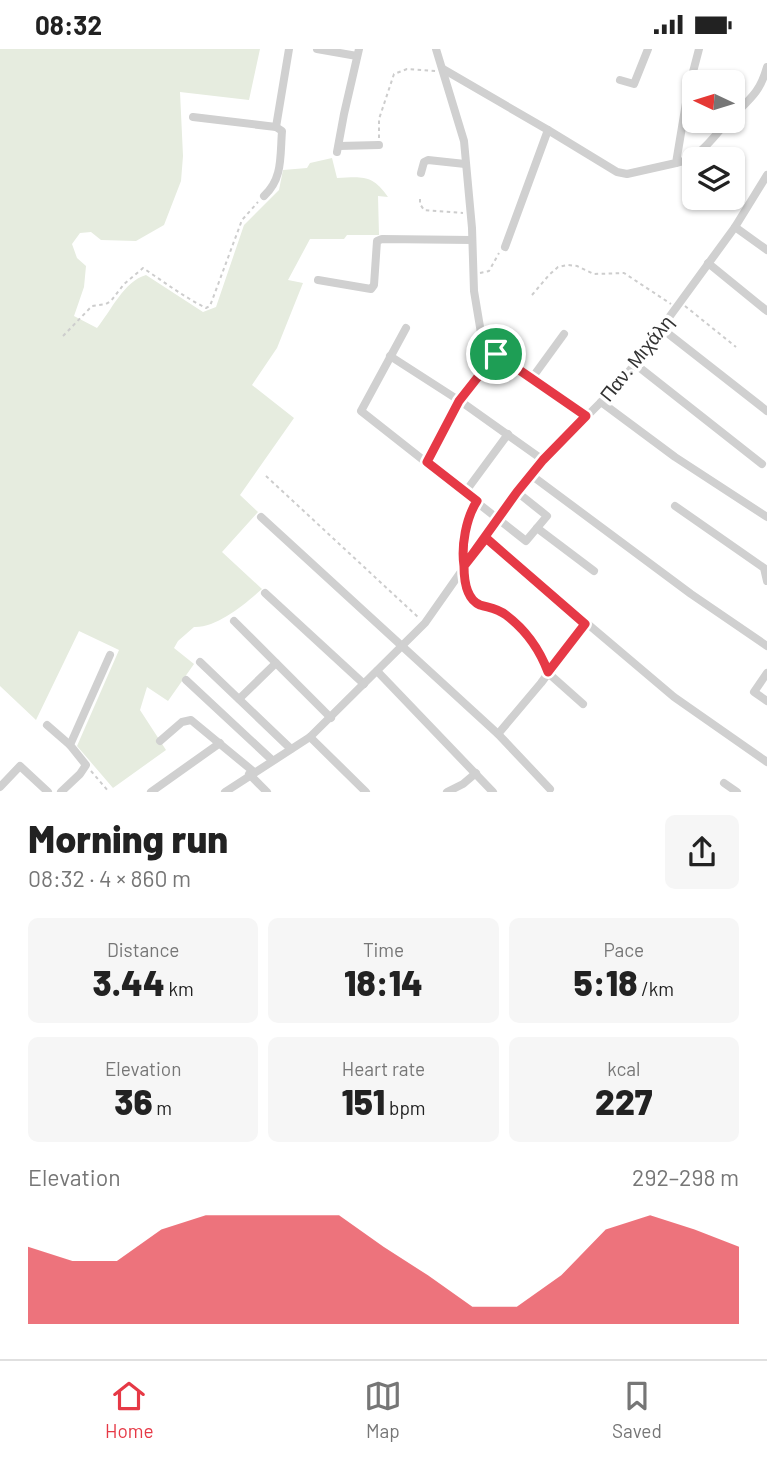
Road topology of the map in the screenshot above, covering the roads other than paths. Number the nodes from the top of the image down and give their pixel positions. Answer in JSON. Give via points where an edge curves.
{"nodes":[{"id":1,"x":289,"y":49,"type":"edge"},
{"id":2,"x":317,"y":49,"type":"edge"},
{"id":3,"x":436,"y":49,"type":"edge"},
{"id":4,"x":648,"y":49,"type":"edge"},
{"id":5,"x":699,"y":49,"type":"edge"},
{"id":6,"x":358,"y":53,"type":"edge"},
{"id":7,"x":767,"y":67,"type":"edge"},
{"id":8,"x":444,"y":70,"type":"junction"},
{"id":9,"x":620,"y":80,"type":"dead end"},
{"id":10,"x":746,"y":104,"type":"edge"},
{"id":11,"x":193,"y":117,"type":"dead end"},
{"id":12,"x":276,"y":127,"type":"junction"},
{"id":13,"x":548,"y":130,"type":"junction"},
{"id":14,"x":716,"y":133,"type":"edge"},
{"id":15,"x":379,"y":145,"type":"road end"},
{"id":16,"x":676,"y":163,"type":"junction"},
{"id":17,"x":466,"y":164,"type":"junction"},
{"id":18,"x":421,"y":173,"type":"dead end"},
{"id":19,"x":767,"y":174,"type":"edge"},
{"id":20,"x":264,"y":196,"type":"road end"},
{"id":21,"x":735,"y":227,"type":"junction"},
{"id":22,"x":472,"y":240,"type":"junction"},
{"id":23,"x":505,"y":247,"type":"road end"},
{"id":24,"x":767,"y":250,"type":"edge"},
{"id":25,"x":708,"y":263,"type":"junction"},
{"id":26,"x":318,"y":281,"type":"dead end"},
{"id":27,"x":767,"y":311,"type":"edge"},
{"id":28,"x":407,"y":328,"type":"dead end"},
{"id":29,"x":661,"y":328,"type":"junction"},
{"id":30,"x":564,"y":334,"type":"dead end"},
{"id":31,"x":496,"y":354,"type":"junction"},
{"id":32,"x":390,"y":356,"type":"junction"},
{"id":33,"x":635,"y":364,"type":"junction"},
{"id":34,"x":532,"y":378,"type":"junction"},
{"id":35,"x":459,"y":401,"type":"junction"},
{"id":36,"x":601,"y":402,"type":"junction"},
{"id":37,"x":767,"y":411,"type":"edge"},
{"id":38,"x":586,"y":416,"type":"junction"},
{"id":39,"x":508,"y":434,"type":"junction"},
{"id":40,"x":543,"y":460,"type":"junction"},
{"id":41,"x":427,"y":462,"type":"junction"},
{"id":42,"x":762,"y":464,"type":"dead end"},
{"id":43,"x":531,"y":475,"type":"junction"},
{"id":44,"x":466,"y":491,"type":"junction"},
{"id":45,"x":517,"y":492,"type":"junction"},
{"id":46,"x":674,"y":506,"type":"dead end"},
{"id":47,"x":261,"y":516,"type":"dead end"},
{"id":48,"x":767,"y":517,"type":"edge"},
{"id":49,"x":498,"y":519,"type":"junction"},
{"id":50,"x":537,"y":528,"type":"junction"},
{"id":51,"x":486,"y":538,"type":"junction"},
{"id":52,"x":594,"y":571,"type":"dead end"},
{"id":53,"x":767,"y":581,"type":"edge"},
{"id":54,"x":265,"y":593,"type":"dead end"},
{"id":55,"x":234,"y":621,"type":"dead end"},
{"id":56,"x":585,"y":624,"type":"junction"},
{"id":57,"x":403,"y":646,"type":"junction"},
{"id":58,"x":767,"y":646,"type":"edge"},
{"id":59,"x":110,"y":655,"type":"dead end"},
{"id":60,"x":200,"y":661,"type":"dead end"},
{"id":61,"x":276,"y":663,"type":"junction"},
{"id":62,"x":377,"y":671,"type":"junction"},
{"id":63,"x":548,"y":672,"type":"junction"},
{"id":64,"x":767,"y":673,"type":"edge"},
{"id":65,"x":186,"y":680,"type":"dead end"},
{"id":66,"x":364,"y":684,"type":"junction"},
{"id":67,"x":239,"y":699,"type":"junction"},
{"id":68,"x":767,"y":701,"type":"edge"},
{"id":69,"x":583,"y":704,"type":"dead end"},
{"id":70,"x":331,"y":718,"type":"junction"},
{"id":71,"x":47,"y":725,"type":"dead end"},
{"id":72,"x":498,"y":734,"type":"junction"},
{"id":73,"x":310,"y":737,"type":"junction"},
{"id":74,"x":160,"y":740,"type":"dead end"},
{"id":75,"x":220,"y":743,"type":"junction"},
{"id":76,"x":70,"y":745,"type":"junction"},
{"id":77,"x":291,"y":749,"type":"junction"},
{"id":78,"x":272,"y":760,"type":"junction"},
{"id":79,"x":767,"y":762,"type":"edge"},
{"id":80,"x":251,"y":773,"type":"junction"},
{"id":81,"x":476,"y":773,"type":"junction"},
{"id":82,"x":724,"y":783,"type":"dead end"},
{"id":83,"x":0,"y":787,"type":"edge"},
{"id":84,"x":550,"y":789,"type":"dead end"},
{"id":85,"x":48,"y":792,"type":"edge"},
{"id":86,"x":61,"y":792,"type":"edge"},
{"id":87,"x":151,"y":792,"type":"edge"},
{"id":88,"x":225,"y":792,"type":"edge"},
{"id":89,"x":267,"y":792,"type":"edge"},
{"id":90,"x":366,"y":792,"type":"edge"},
{"id":91,"x":447,"y":792,"type":"edge"},
{"id":92,"x":493,"y":792,"type":"edge"},
{"id":93,"x":737,"y":792,"type":"edge"}],
"edges":[{"from":1,"to":12,"type":"street"},
{"from":2,"to":6,"type":"street"},
{"from":3,"to":8,"type":"street"},
{"from":4,"to":9,"type":"street","via":[[634,84]]},
{"from":5,"to":16,"type":"street"},
{"from":6,"to":15,"type":"street","via":[[338,149]]},
{"from":7,"to":10,"type":"street","via":[[761,87]]},
{"from":8,"to":13,"type":"street"},
{"from":8,"to":17,"type":"street"},
{"from":11,"to":12,"type":"street"},
{"from":12,"to":20,"type":"street","via":[[282,131],[280,163],[275,186]]},
{"from":13,"to":16,"type":"street","via":[[617,172]]},
{"from":13,"to":23,"type":"street"},
{"from":14,"to":16,"type":"street","via":[[694,156]]},
{"from":17,"to":18,"type":"street","via":[[428,160]]},
{"from":17,"to":22,"type":"street"},
{"from":19,"to":21,"type":"street","name":"Παν. Μιχάλη"},
{"from":21,"to":24,"type":"street"},
{"from":21,"to":25,"type":"street","name":"Παν. Μιχάλη"},
{"from":22,"to":26,"type":"street","via":[[382,239],[377,241],[371,289]]},
{"from":22,"to":31,"type":"street","via":[[478,324]]},
{"from":25,"to":27,"type":"street"},
{"from":25,"to":29,"type":"street","name":"Παν. Μιχάλη"},
{"from":28,"to":32,"type":"street"},
{"from":29,"to":33,"type":"street","name":"Παν. Μιχάλη"},
{"from":29,"to":37,"type":"street"},
{"from":30,"to":34,"type":"street"},
{"from":31,"to":34,"type":"street"},
{"from":31,"to":35,"type":"street"},
{"from":32,"to":35,"type":"street"},
{"from":32,"to":41,"type":"street","via":[[361,411]]},
{"from":33,"to":36,"type":"street","name":"Παν. Μιχάλη"},
{"from":33,"to":42,"type":"street"},
{"from":34,"to":38,"type":"street"},
{"from":35,"to":39,"type":"street"},
{"from":35,"to":41,"type":"street"},
{"from":36,"to":38,"type":"street","name":"Παν. Μιχάλη"},
{"from":36,"to":48,"type":"street"},
{"from":38,"to":40,"type":"street","name":"Παν. Μιχάλη"},
{"from":39,"to":40,"type":"street"},
{"from":39,"to":44,"type":"street"},
{"from":40,"to":43,"type":"street","name":"Παν. Μιχάλη"},
{"from":41,"to":44,"type":"street"},
{"from":43,"to":45,"type":"street","name":"Παν. Μιχάλη"},
{"from":43,"to":58,"type":"street"},
{"from":44,"to":49,"type":"street"},
{"from":45,"to":49,"type":"street","name":"Παν. Μιχάλη"},
{"from":45,"to":50,"type":"street","via":[[547,516]]},
{"from":46,"to":53,"type":"street","via":[[764,568]]},
{"from":47,"to":57,"type":"street"},
{"from":49,"to":50,"type":"street","via":[[526,541]]},
{"from":49,"to":51,"type":"street","name":"Παν. Μιχάλη"},
{"from":50,"to":52,"type":"street"},
{"from":51,"to":56,"type":"street"},
{"from":51,"to":57,"type":"street","name":"Παν. Μιχάλη"},
{"from":54,"to":66,"type":"street"},
{"from":55,"to":61,"type":"street"},
{"from":56,"to":63,"type":"street"},
{"from":56,"to":79,"type":"street","via":[[698,715]]},
{"from":57,"to":62,"type":"street","name":"Παν. Μιχάλη"},
{"from":57,"to":72,"type":"street"},
{"from":59,"to":76,"type":"street"},
{"from":60,"to":67,"type":"street"},
{"from":61,"to":67,"type":"street"},
{"from":61,"to":70,"type":"street"},
{"from":62,"to":66,"type":"street","name":"Παν. Μιχάλη"},
{"from":62,"to":81,"type":"street"},
{"from":63,"to":69,"type":"street"},
{"from":63,"to":72,"type":"street"},
{"from":64,"to":68,"type":"street","via":[[754,692]]},
{"from":65,"to":78,"type":"street"},
{"from":66,"to":70,"type":"street","name":"Παν. Μιχάλη"},
{"from":67,"to":77,"type":"street"},
{"from":70,"to":73,"type":"street","name":"Παν. Μιχάλη"},
{"from":71,"to":76,"type":"street"},
{"from":72,"to":84,"type":"street"},
{"from":73,"to":77,"type":"street","name":"Παν. Μιχάλη"},
{"from":73,"to":90,"type":"street"},
{"from":74,"to":75,"type":"street","via":[[186,719]]},
{"from":75,"to":80,"type":"street"},
{"from":75,"to":87,"type":"street"},
{"from":76,"to":86,"type":"street","via":[[86,765]]},
{"from":77,"to":78,"type":"street","name":"Παν. Μιχάλη"},
{"from":78,"to":80,"type":"street","name":"Παν. Μιχάλη"},
{"from":80,"to":88,"type":"street","name":"Παν. Μιχάλη"},
{"from":80,"to":89,"type":"street"},
{"from":81,"to":91,"type":"street"},
{"from":81,"to":92,"type":"street"},
{"from":82,"to":93,"type":"street"},
{"from":83,"to":85,"type":"street","via":[[20,766]]}]}
